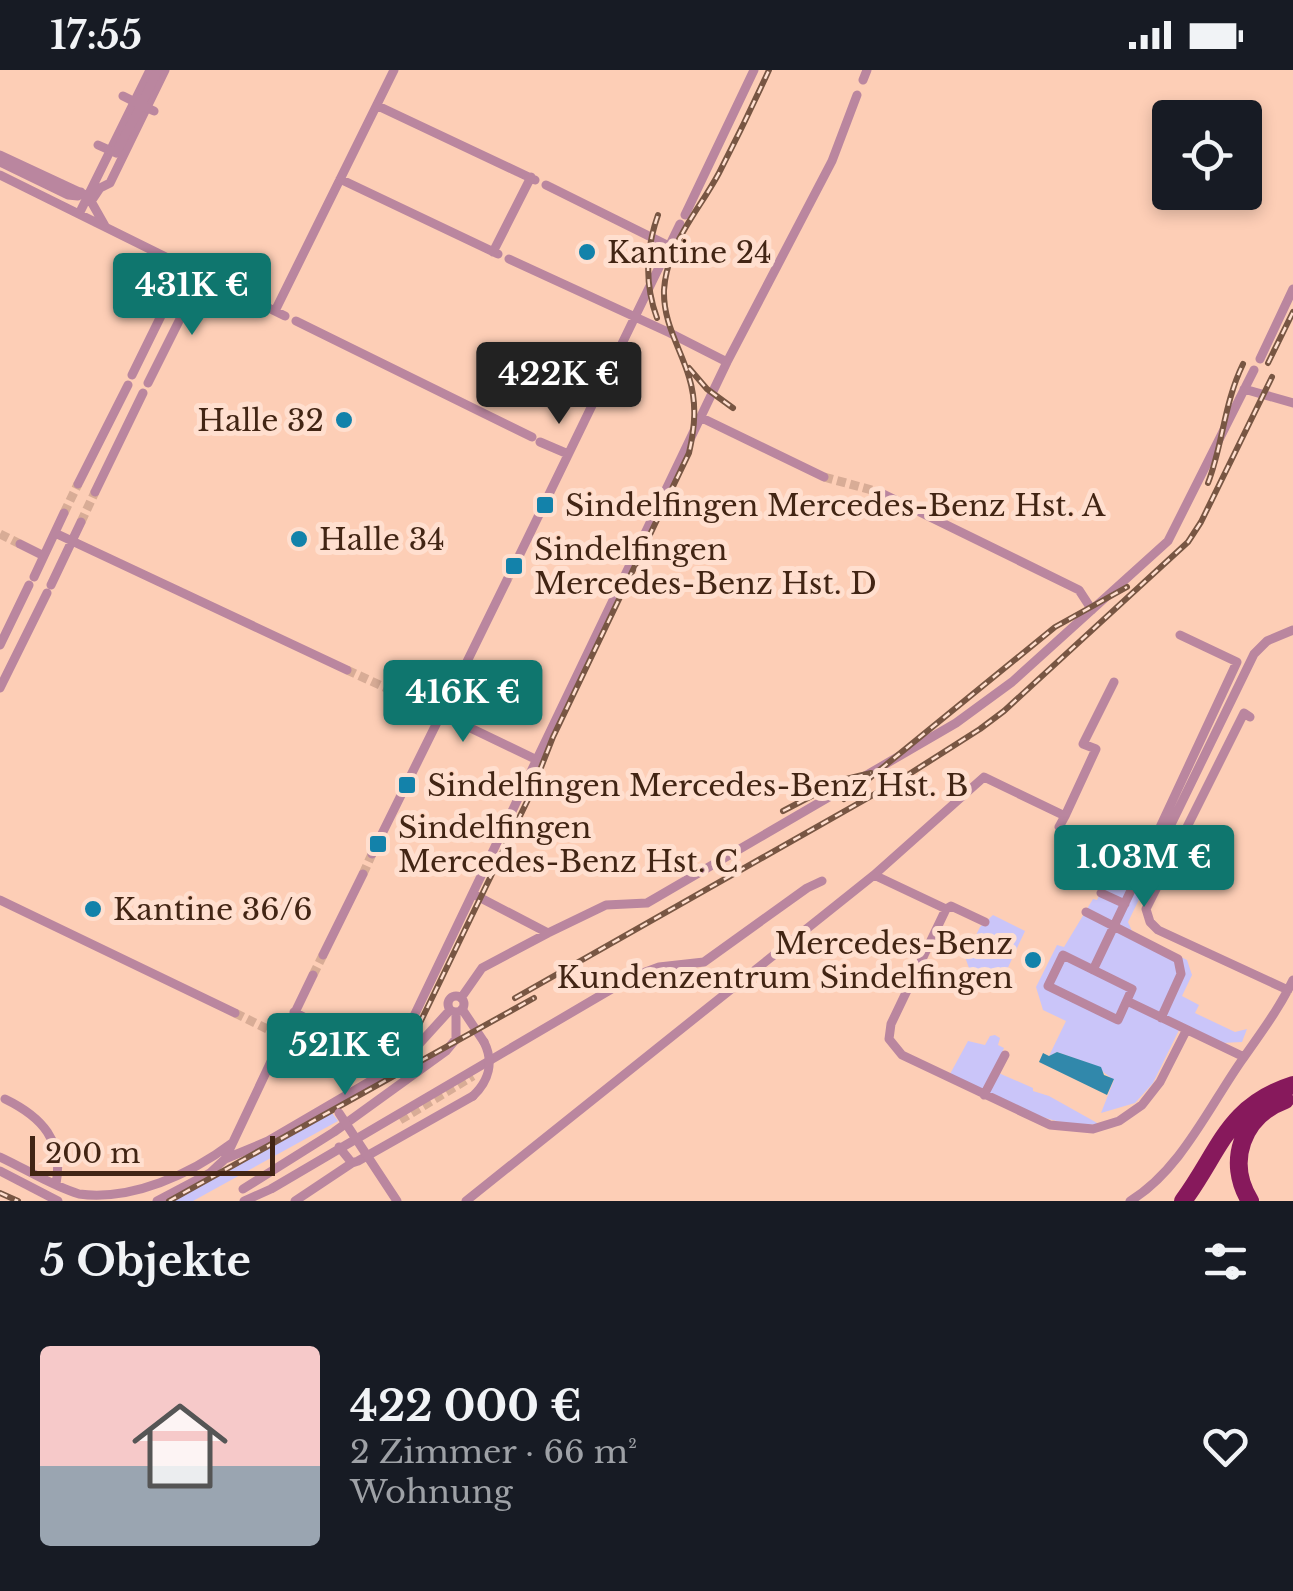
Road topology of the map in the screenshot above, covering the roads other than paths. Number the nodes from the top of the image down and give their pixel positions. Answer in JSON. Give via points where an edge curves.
{"nodes":[{"id":1,"x":150,"y":70,"type":"edge"},
{"id":2,"x":162,"y":70,"type":"edge"},
{"id":3,"x":394,"y":70,"type":"edge"},
{"id":4,"x":754,"y":70,"type":"edge"},
{"id":5,"x":857,"y":94,"type":"dead end"},
{"id":6,"x":123,"y":96,"type":"dead end"},
{"id":7,"x":141,"y":104,"type":"junction"},
{"id":8,"x":378,"y":106,"type":"junction"},
{"id":9,"x":154,"y":111,"type":"dead end"},
{"id":10,"x":98,"y":145,"type":"dead end"},
{"id":11,"x":0,"y":158,"type":"edge"},
{"id":12,"x":0,"y":175,"type":"edge"},
{"id":13,"x":340,"y":179,"type":"junction"},
{"id":14,"x":546,"y":185,"type":"dead end"},
{"id":15,"x":87,"y":196,"type":"junction"},
{"id":16,"x":79,"y":214,"type":"junction"},
{"id":17,"x":105,"y":227,"type":"junction"},
{"id":18,"x":669,"y":246,"type":"junction"},
{"id":19,"x":510,"y":259,"type":"dead end"},
{"id":20,"x":185,"y":267,"type":"junction"},
{"id":21,"x":202,"y":275,"type":"junction"},
{"id":22,"x":1293,"y":289,"type":"edge"},
{"id":23,"x":634,"y":318,"type":"junction"},
{"id":24,"x":296,"y":321,"type":"dead end"},
{"id":25,"x":1260,"y":359,"type":"dead end"},
{"id":26,"x":727,"y":362,"type":"junction"},
{"id":27,"x":1254,"y":370,"type":"dead end"},
{"id":28,"x":1244,"y":389,"type":"junction"},
{"id":29,"x":1293,"y":403,"type":"edge"},
{"id":30,"x":702,"y":418,"type":"junction"},
{"id":31,"x":568,"y":454,"type":"junction"},
{"id":32,"x":824,"y":477,"type":"tunnel mouth"},
{"id":33,"x":78,"y":484,"type":"tunnel mouth"},
{"id":34,"x":96,"y":492,"type":"tunnel mouth"},
{"id":35,"x":879,"y":492,"type":"tunnel mouth"},
{"id":36,"x":64,"y":514,"type":"tunnel mouth"},
{"id":37,"x":81,"y":522,"type":"tunnel mouth"},
{"id":38,"x":55,"y":533,"type":"junction"},
{"id":39,"x":72,"y":542,"type":"junction"},
{"id":40,"x":20,"y":544,"type":"tunnel mouth"},
{"id":41,"x":520,"y":554,"type":"tunnel mouth"},
{"id":42,"x":44,"y":556,"type":"junction"},
{"id":43,"x":507,"y":580,"type":"tunnel mouth"},
{"id":44,"x":1092,"y":610,"type":"junction"},
{"id":45,"x":1293,"y":630,"type":"edge"},
{"id":46,"x":1180,"y":635,"type":"dead end"},
{"id":47,"x":0,"y":645,"type":"edge"},
{"id":48,"x":347,"y":670,"type":"tunnel mouth"},
{"id":49,"x":1114,"y":682,"type":"dead end"},
{"id":50,"x":0,"y":688,"type":"edge"},
{"id":51,"x":406,"y":697,"type":"tunnel mouth"},
{"id":52,"x":441,"y":712,"type":"junction"},
{"id":53,"x":1250,"y":717,"type":"dead end"},
{"id":54,"x":535,"y":759,"type":"junction"},
{"id":55,"x":1064,"y":816,"type":"junction"},
{"id":56,"x":372,"y":854,"type":"tunnel mouth"},
{"id":57,"x":1112,"y":870,"type":"dead end"},
{"id":58,"x":363,"y":874,"type":"tunnel mouth"},
{"id":59,"x":874,"y":875,"type":"junction"},
{"id":60,"x":822,"y":881,"type":"dead end"},
{"id":61,"x":1136,"y":882,"type":"junction"},
{"id":62,"x":1101,"y":893,"type":"dead end"},
{"id":63,"x":475,"y":895,"type":"junction"},
{"id":64,"x":0,"y":900,"type":"edge"},
{"id":65,"x":1125,"y":904,"type":"junction"},
{"id":66,"x":946,"y":909,"type":"junction"},
{"id":67,"x":1086,"y":912,"type":"dead end"},
{"id":68,"x":985,"y":922,"type":"dead end"},
{"id":69,"x":1116,"y":926,"type":"junction"},
{"id":70,"x":548,"y":933,"type":"junction"},
{"id":71,"x":323,"y":955,"type":"tunnel mouth"},
{"id":72,"x":1093,"y":970,"type":"junction"},
{"id":73,"x":313,"y":974,"type":"tunnel mouth"},
{"id":74,"x":1291,"y":985,"type":"edge"},
{"id":75,"x":428,"y":993,"type":"junction"},
{"id":76,"x":1127,"y":1001,"type":"junction"},
{"id":77,"x":456,"y":1006,"type":"junction"},
{"id":78,"x":294,"y":1012,"type":"junction"},
{"id":79,"x":234,"y":1013,"type":"tunnel mouth"},
{"id":80,"x":1161,"y":1018,"type":"junction"},
{"id":81,"x":286,"y":1031,"type":"dead end"},
{"id":82,"x":1186,"y":1031,"type":"junction"},
{"id":83,"x":276,"y":1050,"type":"dead end"},
{"id":84,"x":1004,"y":1055,"type":"dead end"},
{"id":85,"x":1244,"y":1058,"type":"junction"},
{"id":86,"x":1293,"y":1085,"type":"edge"},
{"id":87,"x":984,"y":1095,"type":"junction"},
{"id":88,"x":1293,"y":1097,"type":"edge"},
{"id":89,"x":5,"y":1099,"type":"dead end"},
{"id":90,"x":336,"y":1108,"type":"junction"},
{"id":91,"x":400,"y":1120,"type":"tunnel mouth"},
{"id":92,"x":366,"y":1132,"type":"junction"},
{"id":93,"x":232,"y":1144,"type":"junction"},
{"id":94,"x":339,"y":1146,"type":"junction"},
{"id":95,"x":0,"y":1156,"type":"edge"},
{"id":96,"x":226,"y":1159,"type":"junction"},
{"id":97,"x":352,"y":1163,"type":"junction"},
{"id":98,"x":0,"y":1170,"type":"edge"},
{"id":99,"x":56,"y":1184,"type":"junction"},
{"id":100,"x":244,"y":1189,"type":"dead end"},
{"id":101,"x":95,"y":1199,"type":"edge"},
{"id":102,"x":58,"y":1201,"type":"edge"},
{"id":103,"x":157,"y":1201,"type":"edge"},
{"id":104,"x":244,"y":1201,"type":"edge"},
{"id":105,"x":295,"y":1201,"type":"edge"},
{"id":106,"x":397,"y":1201,"type":"edge"},
{"id":107,"x":466,"y":1201,"type":"edge"},
{"id":108,"x":1130,"y":1201,"type":"edge"},
{"id":109,"x":1184,"y":1201,"type":"edge"},
{"id":110,"x":1250,"y":1201,"type":"edge"}],
"edges":[{"from":1,"to":15,"type":"street"},
{"from":2,"to":7,"type":"street","bridge":true},
{"from":2,"to":15,"type":"street","via":[[110,182]]},
{"from":3,"to":8,"type":"street"},
{"from":4,"to":18,"type":"street"},
{"from":5,"to":26,"type":"street","via":[[832,161]]},
{"from":6,"to":7,"type":"street","bridge":true},
{"from":7,"to":9,"type":"street","bridge":true},
{"from":7,"to":10,"type":"street","bridge":true,"via":[[116,153]]},
{"from":8,"to":13,"type":"street"},
{"from":8,"to":13,"type":"street","via":[[533,179],[496,253]]},
{"from":11,"to":15,"type":"street"},
{"from":12,"to":16,"type":"street"},
{"from":13,"to":21,"type":"street","via":[[280,313]]},
{"from":14,"to":18,"type":"street"},
{"from":15,"to":16,"type":"street"},
{"from":15,"to":17,"type":"street"},
{"from":16,"to":17,"type":"street"},
{"from":17,"to":20,"type":"street"},
{"from":18,"to":23,"type":"street"},
{"from":19,"to":23,"type":"street"},
{"from":20,"to":21,"type":"street"},
{"from":20,"to":33,"type":"street"},
{"from":21,"to":34,"type":"street"},
{"from":22,"to":25,"type":"street"},
{"from":23,"to":26,"type":"street"},
{"from":23,"to":31,"type":"street"},
{"from":24,"to":31,"type":"street"},
{"from":26,"to":30,"type":"street"},
{"from":27,"to":28,"type":"street"},
{"from":28,"to":29,"type":"street"},
{"from":28,"to":44,"type":"street","via":[[1168,540]]},
{"from":30,"to":32,"type":"street"},
{"from":30,"to":54,"type":"street"},
{"from":31,"to":41,"type":"street"},
{"from":35,"to":44,"type":"street","via":[[1079,590]]},
{"from":36,"to":38,"type":"street"},
{"from":37,"to":39,"type":"street"},
{"from":38,"to":39,"type":"street"},
{"from":38,"to":42,"type":"street"},
{"from":39,"to":48,"type":"street"},
{"from":39,"to":50,"type":"street"},
{"from":40,"to":42,"type":"street"},
{"from":42,"to":47,"type":"street"},
{"from":43,"to":52,"type":"street"},
{"from":44,"to":70,"type":"street","via":[[956,723],[648,904],[606,905]]},
{"from":45,"to":61,"type":"street","via":[[1254,654],[1142,884]]},
{"from":46,"to":55,"type":"street","via":[[1236,662],[1142,866],[1059,827]]},
{"from":49,"to":55,"type":"street","via":[[1083,744],[1096,749]]},
{"from":51,"to":52,"type":"street"},
{"from":52,"to":54,"type":"street"},
{"from":52,"to":56,"type":"street"},
{"from":53,"to":74,"type":"street","via":[[1244,713],[1186,841],[1146,909],[1158,930]]},
{"from":54,"to":63,"type":"street"},
{"from":55,"to":59,"type":"street","via":[[984,777]]},
{"from":57,"to":61,"type":"street"},
{"from":58,"to":71,"type":"street"},
{"from":59,"to":66,"type":"street"},
{"from":59,"to":107,"type":"street"},
{"from":60,"to":92,"type":"street","via":[[704,962],[649,970],[597,995]]},
{"from":61,"to":65,"type":"street"},
{"from":62,"to":65,"type":"street"},
{"from":63,"to":70,"type":"street"},
{"from":63,"to":75,"type":"street"},
{"from":64,"to":79,"type":"street"},
{"from":65,"to":69,"type":"street"},
{"from":66,"to":68,"type":"street"},
{"from":66,"to":87,"type":"street","via":[[889,1039],[902,1055]]},
{"from":67,"to":69,"type":"street"},
{"from":69,"to":72,"type":"street"},
{"from":69,"to":80,"type":"street","via":[[1180,963]]},
{"from":70,"to":77,"type":"street","via":[[482,968]]},
{"from":72,"to":76,"type":"street","via":[[1132,989]]},
{"from":72,"to":76,"type":"street","via":[[1063,955],[1048,986],[1118,1020]]},
{"from":73,"to":78,"type":"street"},
{"from":74,"to":85,"type":"street"},
{"from":75,"to":77,"type":"street"},
{"from":75,"to":78,"type":"street","via":[[404,1039],[376,1055]]},
{"from":76,"to":80,"type":"street"},
{"from":77,"to":90,"type":"street","via":[[410,1054]]},
{"from":77,"to":97,"type":"street","bridge":true,"via":[[484,1042],[484,1086]]},
{"from":77,"to":100,"type":"street","via":[[456,1039],[446,1051]]},
{"from":78,"to":81,"type":"street"},
{"from":80,"to":82,"type":"street"},
{"from":82,"to":85,"type":"street"},
{"from":82,"to":87,"type":"street","via":[[1149,1098],[1094,1130],[1064,1128]]},
{"from":83,"to":93,"type":"street"},
{"from":84,"to":87,"type":"street"},
{"from":85,"to":108,"type":"street","via":[[1174,1160]]},
{"from":86,"to":109,"type":"highway","via":[[1233,1121]]},
{"from":88,"to":110,"type":"highway","via":[[1261,1113],[1241,1142],[1238,1172]]},
{"from":89,"to":99,"type":"street","via":[[44,1124],[56,1147]]},
{"from":90,"to":96,"type":"street"},
{"from":90,"to":106,"type":"street","bridge":true},
{"from":91,"to":92,"type":"street"},
{"from":92,"to":94,"type":"street"},
{"from":93,"to":96,"type":"street"},
{"from":93,"to":101,"type":"street","via":[[147,1191]]},
{"from":94,"to":97,"type":"street"},
{"from":94,"to":104,"type":"street"},
{"from":95,"to":99,"type":"street"},
{"from":96,"to":103,"type":"street"},
{"from":97,"to":105,"type":"street"},
{"from":98,"to":102,"type":"street"},
{"from":99,"to":101,"type":"street"}]}
